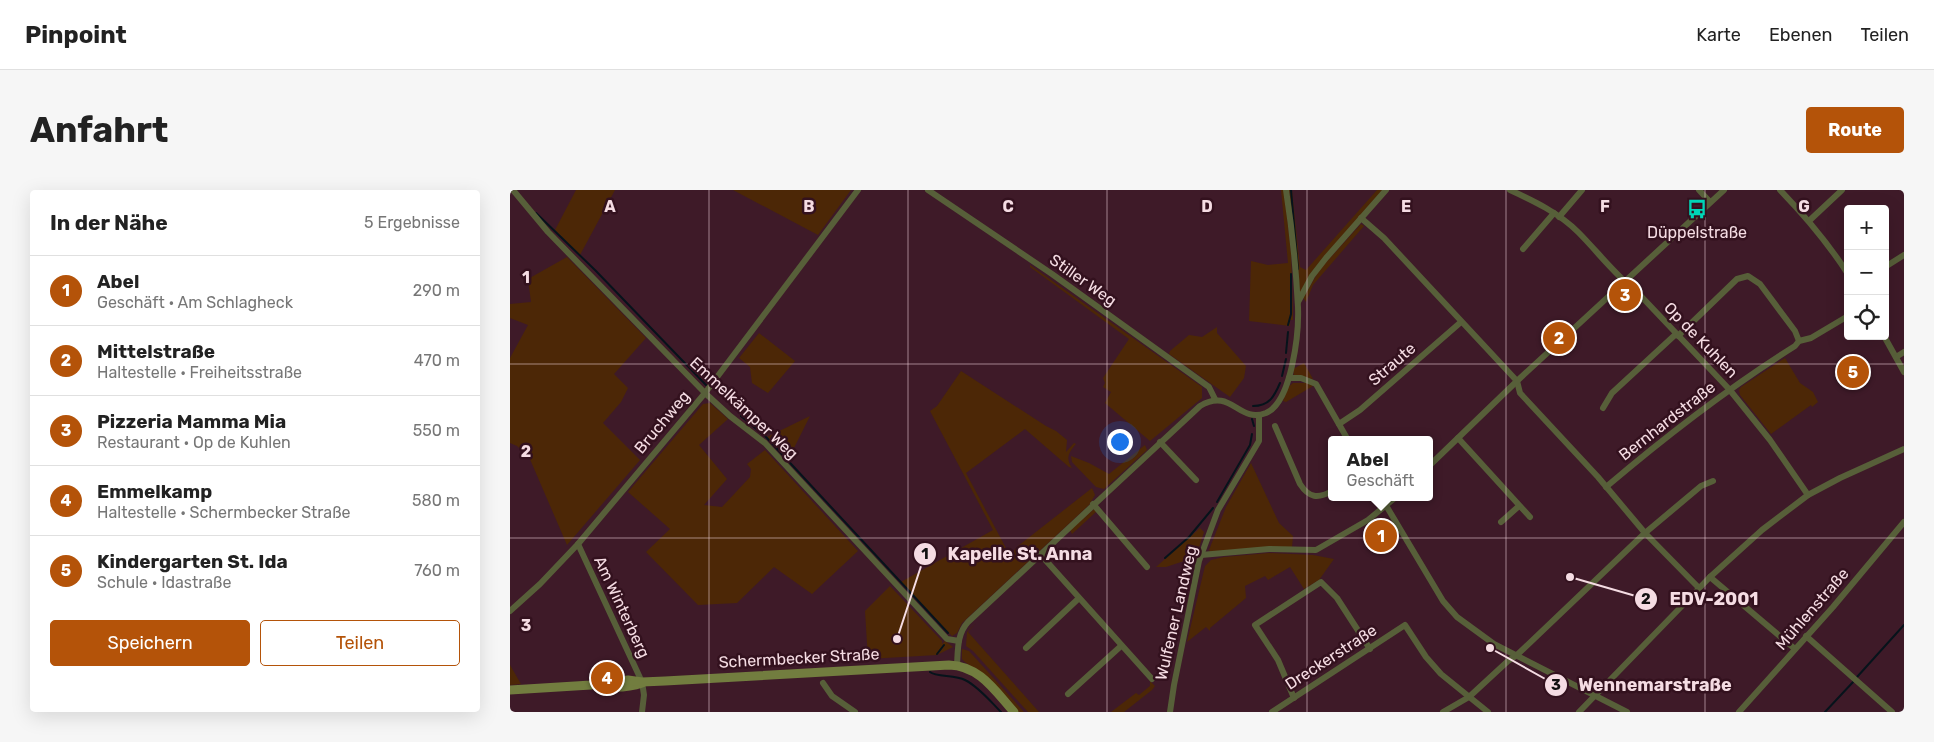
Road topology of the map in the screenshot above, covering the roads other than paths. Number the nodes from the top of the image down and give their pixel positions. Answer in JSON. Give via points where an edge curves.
{"nodes":[{"id":1,"x":513,"y":190,"type":"edge"},
{"id":2,"x":858,"y":190,"type":"edge"},
{"id":3,"x":928,"y":190,"type":"edge"},
{"id":4,"x":1286,"y":190,"type":"edge"},
{"id":5,"x":1386,"y":190,"type":"edge"},
{"id":6,"x":1510,"y":190,"type":"edge"},
{"id":7,"x":1582,"y":190,"type":"edge"},
{"id":8,"x":1699,"y":190,"type":"edge"},
{"id":9,"x":1724,"y":190,"type":"edge"},
{"id":10,"x":1780,"y":190,"type":"edge"},
{"id":11,"x":1842,"y":190,"type":"edge"},
{"id":12,"x":1710,"y":202,"type":"junction"},
{"id":13,"x":1556,"y":215,"type":"junction"},
{"id":14,"x":1361,"y":218,"type":"junction"},
{"id":15,"x":1810,"y":220,"type":"junction"},
{"id":16,"x":1523,"y":249,"type":"dead end"},
{"id":17,"x":1904,"y":255,"type":"edge"},
{"id":18,"x":1889,"y":264,"type":"edge"},
{"id":19,"x":1844,"y":268,"type":"edge"},
{"id":20,"x":1624,"y":282,"type":"junction"},
{"id":21,"x":1297,"y":303,"type":"junction"},
{"id":22,"x":1844,"y":318,"type":"edge"},
{"id":23,"x":1461,"y":322,"type":"junction"},
{"id":24,"x":1677,"y":335,"type":"junction"},
{"id":25,"x":1798,"y":340,"type":"junction"},
{"id":26,"x":1886,"y":340,"type":"edge"},
{"id":27,"x":1904,"y":352,"type":"edge"},
{"id":28,"x":1896,"y":356,"type":"junction"},
{"id":29,"x":1904,"y":372,"type":"edge"},
{"id":30,"x":1290,"y":378,"type":"junction"},
{"id":31,"x":1517,"y":381,"type":"junction"},
{"id":32,"x":1729,"y":389,"type":"junction"},
{"id":33,"x":705,"y":393,"type":"junction"},
{"id":34,"x":1215,"y":399,"type":"junction"},
{"id":35,"x":1603,"y":408,"type":"dead end"},
{"id":36,"x":1259,"y":414,"type":"junction"},
{"id":37,"x":1339,"y":424,"type":"junction"},
{"id":38,"x":1275,"y":426,"type":"dead end"},
{"id":39,"x":1346,"y":436,"type":"edge"},
{"id":40,"x":1458,"y":438,"type":"junction"},
{"id":41,"x":1160,"y":442,"type":"junction"},
{"id":42,"x":1904,"y":449,"type":"edge"},
{"id":43,"x":1433,"y":462,"type":"edge"},
{"id":44,"x":1196,"y":480,"type":"dead end"},
{"id":45,"x":1713,"y":481,"type":"dead end"},
{"id":46,"x":1606,"y":487,"type":"junction"},
{"id":47,"x":1328,"y":493,"type":"edge"},
{"id":48,"x":1808,"y":495,"type":"junction"},
{"id":49,"x":1383,"y":501,"type":"edge"},
{"id":50,"x":1392,"y":501,"type":"edge"},
{"id":51,"x":1093,"y":504,"type":"junction"},
{"id":52,"x":1386,"y":506,"type":"junction"},
{"id":53,"x":1519,"y":506,"type":"junction"},
{"id":54,"x":1530,"y":517,"type":"dead end"},
{"id":55,"x":1501,"y":522,"type":"dead end"},
{"id":56,"x":1904,"y":522,"type":"edge"},
{"id":57,"x":1645,"y":533,"type":"junction"},
{"id":58,"x":578,"y":544,"type":"junction"},
{"id":59,"x":1040,"y":554,"type":"junction"},
{"id":60,"x":1201,"y":556,"type":"junction"},
{"id":61,"x":1147,"y":567,"type":"dead end"},
{"id":62,"x":1710,"y":577,"type":"junction"},
{"id":63,"x":1700,"y":588,"type":"junction"},
{"id":64,"x":1078,"y":599,"type":"junction"},
{"id":65,"x":510,"y":611,"type":"edge"},
{"id":66,"x":1806,"y":636,"type":"junction"},
{"id":67,"x":959,"y":641,"type":"junction"},
{"id":68,"x":1121,"y":646,"type":"junction"},
{"id":69,"x":1026,"y":648,"type":"dead end"},
{"id":70,"x":1370,"y":649,"type":"junction"},
{"id":71,"x":1795,"y":649,"type":"junction"},
{"id":72,"x":1517,"y":655,"type":"junction"},
{"id":73,"x":957,"y":665,"type":"junction"},
{"id":74,"x":1152,"y":679,"type":"dead end"},
{"id":75,"x":642,"y":682,"type":"junction"},
{"id":76,"x":823,"y":683,"type":"dead end"},
{"id":77,"x":510,"y":690,"type":"edge"},
{"id":78,"x":1068,"y":694,"type":"dead end"},
{"id":79,"x":1469,"y":696,"type":"junction"},
{"id":80,"x":1594,"y":696,"type":"junction"},
{"id":81,"x":1294,"y":698,"type":"junction"},
{"id":82,"x":642,"y":712,"type":"edge"},
{"id":83,"x":855,"y":712,"type":"edge"},
{"id":84,"x":1014,"y":712,"type":"edge"},
{"id":85,"x":1170,"y":712,"type":"edge"},
{"id":86,"x":1272,"y":712,"type":"edge"},
{"id":87,"x":1443,"y":712,"type":"edge"},
{"id":88,"x":1488,"y":712,"type":"edge"},
{"id":89,"x":1579,"y":712,"type":"edge"},
{"id":90,"x":1627,"y":712,"type":"edge"},
{"id":91,"x":1740,"y":712,"type":"edge"},
{"id":92,"x":1892,"y":712,"type":"edge"}],
"edges":[{"from":1,"to":33,"type":"street","name":"Emmelkämper Weg","via":[[548,232]]},
{"from":2,"to":33,"type":"street","name":"Bruchweg"},
{"from":3,"to":34,"type":"street","name":"Stiller Weg","via":[[1209,386]]},
{"from":4,"to":21,"type":"street"},
{"from":5,"to":14,"type":"street"},
{"from":6,"to":13,"type":"street","name":"Op de Kuhlen"},
{"from":7,"to":13,"type":"street"},
{"from":8,"to":12,"type":"street"},
{"from":9,"to":12,"type":"street"},
{"from":10,"to":15,"type":"street"},
{"from":11,"to":15,"type":"street"},
{"from":12,"to":20,"type":"street"},
{"from":13,"to":16,"type":"street"},
{"from":13,"to":20,"type":"street","name":"Op de Kuhlen","via":[[1577,231]]},
{"from":14,"to":21,"type":"street","via":[[1312,276]]},
{"from":14,"to":23,"type":"street","via":[[1384,238]]},
{"from":15,"to":19,"type":"street"},
{"from":17,"to":18,"type":"street"},
{"from":20,"to":24,"type":"street","name":"Op de Kuhlen"},
{"from":20,"to":31,"type":"street"},
{"from":21,"to":30,"type":"street"},
{"from":22,"to":25,"type":"street","name":"Bernhardstraße","via":[[1811,338]]},
{"from":23,"to":31,"type":"street"},
{"from":23,"to":37,"type":"street","name":"Straute","via":[[1360,410]]},
{"from":24,"to":25,"type":"street","via":[[1737,279],[1748,276],[1760,284],[1795,331]]},
{"from":24,"to":32,"type":"street","name":"Op de Kuhlen"},
{"from":24,"to":35,"type":"street","via":[[1612,394]]},
{"from":25,"to":32,"type":"street","name":"Bernhardstraße","via":[[1795,346]]},
{"from":26,"to":28,"type":"street"},
{"from":27,"to":28,"type":"street"},
{"from":28,"to":29,"type":"street"},
{"from":30,"to":36,"type":"street","via":[[1280,401],[1269,412]]},
{"from":30,"to":37,"type":"street","via":[[1316,384]]},
{"from":31,"to":40,"type":"street"},
{"from":31,"to":46,"type":"street","via":[[1520,393]]},
{"from":32,"to":46,"type":"street","name":"Bernhardstraße"},
{"from":32,"to":48,"type":"street","name":"Op de Kuhlen"},
{"from":33,"to":58,"type":"street","name":"Bruchweg"},
{"from":33,"to":67,"type":"street","name":"Emmelkämper Weg","via":[[765,443],[947,639]]},
{"from":34,"to":36,"type":"street","via":[[1246,413]]},
{"from":34,"to":41,"type":"street","via":[[1200,406]]},
{"from":36,"to":60,"type":"street","name":"Wulfener Landweg","via":[[1259,441],[1218,510]]},
{"from":37,"to":39,"type":"street"},
{"from":38,"to":47,"type":"street","via":[[1306,493],[1313,497]]},
{"from":40,"to":43,"type":"street"},
{"from":40,"to":53,"type":"street"},
{"from":41,"to":44,"type":"street"},
{"from":41,"to":51,"type":"street"},
{"from":42,"to":48,"type":"street"},
{"from":45,"to":57,"type":"street","via":[[1701,486]]},
{"from":46,"to":57,"type":"street"},
{"from":48,"to":62,"type":"street","via":[[1762,530]]},
{"from":49,"to":52,"type":"street"},
{"from":50,"to":52,"type":"street"},
{"from":51,"to":59,"type":"street"},
{"from":51,"to":61,"type":"street"},
{"from":52,"to":60,"type":"street","via":[[1316,550]]},
{"from":52,"to":72,"type":"street","via":[[1443,601],[1457,617],[1494,644]]},
{"from":53,"to":54,"type":"street"},
{"from":53,"to":55,"type":"street"},
{"from":56,"to":66,"type":"street","name":"Mühlenstraße"},
{"from":57,"to":63,"type":"street"},
{"from":57,"to":72,"type":"street"},
{"from":58,"to":65,"type":"street","name":"Bruchweg"},
{"from":58,"to":75,"type":"street","name":"Am Winterberg"},
{"from":59,"to":64,"type":"street"},
{"from":59,"to":67,"type":"street","via":[[968,622]]},
{"from":60,"to":85,"type":"street","name":"Wulfener Landweg"},
{"from":62,"to":63,"type":"street"},
{"from":62,"to":71,"type":"street"},
{"from":63,"to":80,"type":"street"},
{"from":64,"to":68,"type":"street"},
{"from":64,"to":69,"type":"street"},
{"from":66,"to":71,"type":"street","name":"Mühlenstraße"},
{"from":66,"to":92,"type":"street"},
{"from":67,"to":73,"type":"street"},
{"from":68,"to":74,"type":"street"},
{"from":68,"to":78,"type":"street"},
{"from":70,"to":79,"type":"street","name":"Dreckerstraße","via":[[1405,625],[1426,657]]},
{"from":70,"to":81,"type":"street","name":"Dreckerstraße"},
{"from":70,"to":81,"type":"street","via":[[1337,598],[1321,582],[1255,625],[1278,660]]},
{"from":71,"to":91,"type":"street","name":"Mühlenstraße"},
{"from":72,"to":79,"type":"street"},
{"from":72,"to":80,"type":"street"},
{"from":73,"to":75,"type":"main road","name":"Schermbecker Straße"},
{"from":73,"to":84,"type":"main road","via":[[980,676]]},
{"from":75,"to":77,"type":"main road","name":"Schermbecker Straße","via":[[628,680]]},
{"from":75,"to":82,"type":"street"},
{"from":76,"to":83,"type":"street","via":[[832,696]]},
{"from":79,"to":87,"type":"street"},
{"from":79,"to":88,"type":"street"},
{"from":80,"to":89,"type":"street"},
{"from":80,"to":90,"type":"street"},
{"from":81,"to":86,"type":"street","name":"Dreckerstraße"}]}
